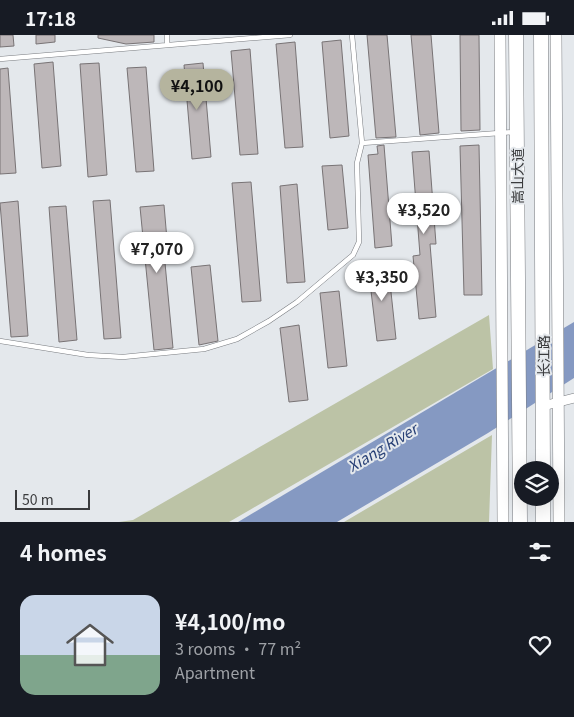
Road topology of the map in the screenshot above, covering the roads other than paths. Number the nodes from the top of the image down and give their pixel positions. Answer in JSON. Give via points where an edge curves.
{"nodes":[{"id":1,"x":166,"y":35,"type":"edge"},
{"id":2,"x":290,"y":35,"type":"edge"},
{"id":3,"x":352,"y":35,"type":"edge"},
{"id":4,"x":500,"y":35,"type":"edge"},
{"id":5,"x":516,"y":35,"type":"edge"},
{"id":6,"x":541,"y":35,"type":"edge"},
{"id":7,"x":556,"y":35,"type":"edge"},
{"id":8,"x":168,"y":45,"type":"junction"},
{"id":9,"x":0,"y":59,"type":"edge"},
{"id":10,"x":516,"y":132,"type":"junction"},
{"id":11,"x":500,"y":133,"type":"junction"},
{"id":12,"x":362,"y":143,"type":"junction"},
{"id":13,"x":543,"y":306,"type":"joint"},
{"id":14,"x":518,"y":317,"type":"joint"},
{"id":15,"x":0,"y":341,"type":"edge"},
{"id":16,"x":574,"y":398,"type":"edge"},
{"id":17,"x":559,"y":402,"type":"junction"},
{"id":18,"x":543,"y":406,"type":"junction"},
{"id":19,"x":543,"y":461,"type":"edge"},
{"id":20,"x":543,"y":506,"type":"edge"},
{"id":21,"x":504,"y":522,"type":"edge"},
{"id":22,"x":520,"y":522,"type":"edge"},
{"id":23,"x":543,"y":522,"type":"edge"},
{"id":24,"x":559,"y":522,"type":"edge"}],
"edges":[{"from":1,"to":8,"type":"lane"},
{"from":2,"to":8,"type":"lane"},
{"from":3,"to":12,"type":"lane"},
{"from":4,"to":11,"type":"main road"},
{"from":5,"to":10,"type":"main road","name":"嵩山大道"},
{"from":6,"to":13,"type":"main road","name":"嵩山大道"},
{"from":7,"to":17,"type":"main road"},
{"from":8,"to":9,"type":"lane"},
{"from":10,"to":11,"type":"lane"},
{"from":10,"to":14,"type":"main road","name":"嵩山大道"},
{"from":11,"to":12,"type":"lane"},
{"from":11,"to":21,"type":"main road"},
{"from":12,"to":15,"type":"lane","via":[[357,163],[359,242],[353,255],[297,302],[237,339],[204,349],[123,357],[88,355]]},
{"from":13,"to":18,"type":"main road","name":"长江路"},
{"from":14,"to":22,"type":"main road","name":"长江路"},
{"from":16,"to":17,"type":"street"},
{"from":17,"to":18,"type":"street"},
{"from":17,"to":24,"type":"main road"},
{"from":18,"to":19,"type":"main road"},
{"from":20,"to":23,"type":"main road"}]}
